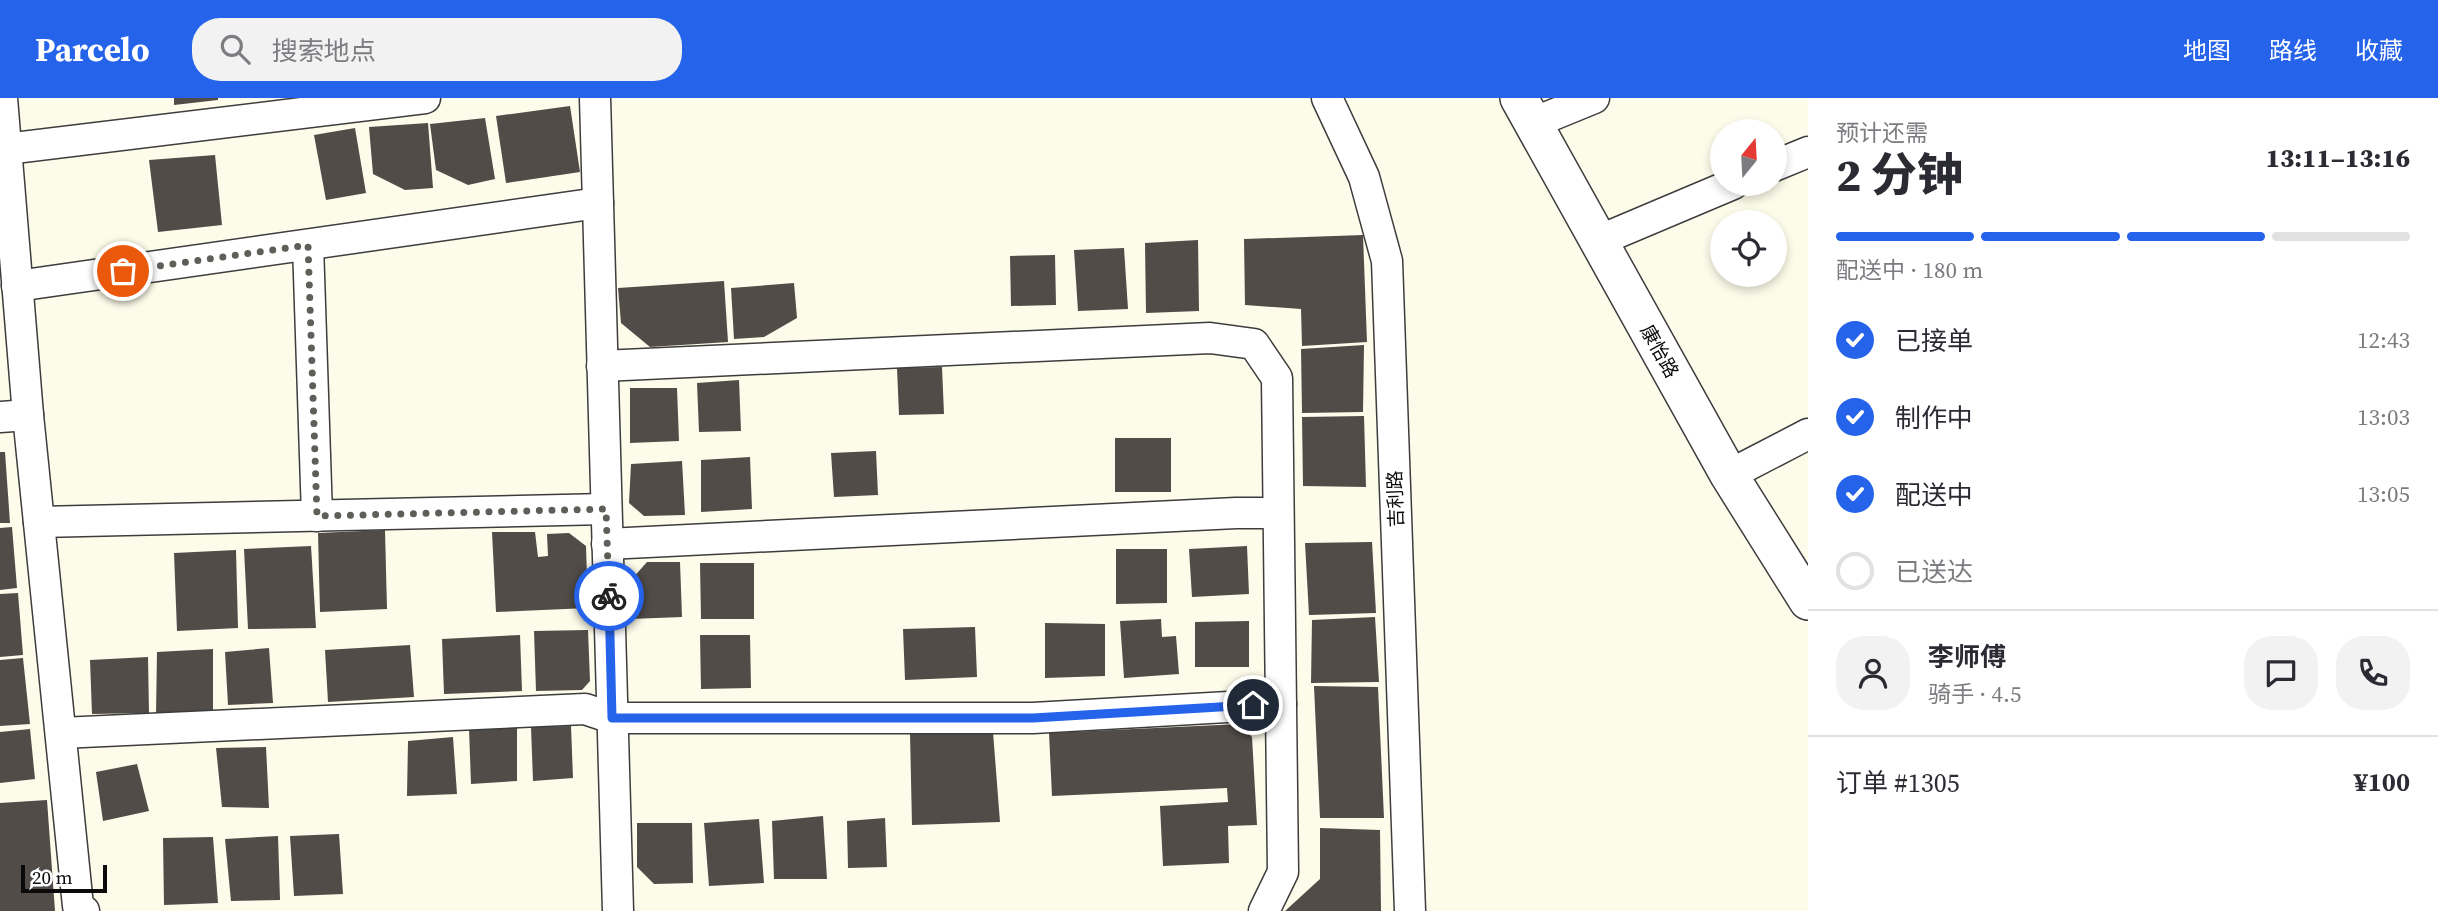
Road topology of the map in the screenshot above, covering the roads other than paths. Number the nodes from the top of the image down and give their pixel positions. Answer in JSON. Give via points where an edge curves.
{"nodes":[{"id":1,"x":2,"y":98,"type":"edge"},
{"id":2,"x":425,"y":98,"type":"edge"},
{"id":3,"x":595,"y":98,"type":"edge"},
{"id":4,"x":1327,"y":98,"type":"edge"},
{"id":5,"x":1594,"y":98,"type":"edge"},
{"id":6,"x":1526,"y":110,"type":"edge"},
{"id":7,"x":6,"y":149,"type":"junction"},
{"id":8,"x":1808,"y":152,"type":"edge"},
{"id":9,"x":1787,"y":161,"type":"edge"},
{"id":10,"x":1710,"y":194,"type":"edge"},
{"id":11,"x":597,"y":203,"type":"junction"},
{"id":12,"x":1598,"y":241,"type":"junction"},
{"id":13,"x":308,"y":245,"type":"junction"},
{"id":14,"x":18,"y":286,"type":"junction"},
{"id":15,"x":602,"y":366,"type":"junction"},
{"id":16,"x":14,"y":416,"type":"edge"},
{"id":17,"x":1808,"y":434,"type":"edge"},
{"id":18,"x":1729,"y":475,"type":"junction"},
{"id":19,"x":606,"y":509,"type":"junction"},
{"id":20,"x":1278,"y":513,"type":"junction"},
{"id":21,"x":317,"y":516,"type":"junction"},
{"id":22,"x":39,"y":522,"type":"junction"},
{"id":23,"x":607,"y":544,"type":"junction"},
{"id":24,"x":1808,"y":601,"type":"edge"},
{"id":25,"x":1281,"y":704,"type":"junction"},
{"id":26,"x":612,"y":718,"type":"junction"},
{"id":27,"x":61,"y":733,"type":"junction"},
{"id":28,"x":85,"y":911,"type":"edge"},
{"id":29,"x":618,"y":911,"type":"edge"},
{"id":30,"x":1264,"y":911,"type":"edge"},
{"id":31,"x":1409,"y":911,"type":"edge"}],
"edges":[{"from":1,"to":7,"type":"street"},
{"from":2,"to":7,"type":"street"},
{"from":3,"to":11,"type":"street"},
{"from":4,"to":31,"type":"street","name":"吉利路","via":[[1364,177],[1387,261]]},
{"from":5,"to":6,"type":"street"},
{"from":6,"to":12,"type":"street","name":"康怡路"},
{"from":7,"to":14,"type":"street"},
{"from":8,"to":9,"type":"street"},
{"from":10,"to":12,"type":"street"},
{"from":11,"to":13,"type":"street"},
{"from":11,"to":15,"type":"street"},
{"from":12,"to":18,"type":"street","name":"康怡路"},
{"from":13,"to":14,"type":"street"},
{"from":13,"to":21,"type":"street"},
{"from":14,"to":16,"type":"street"},
{"from":15,"to":19,"type":"street"},
{"from":15,"to":20,"type":"street","via":[[1210,338],[1254,344],[1277,378]]},
{"from":16,"to":22,"type":"street"},
{"from":17,"to":18,"type":"street"},
{"from":18,"to":24,"type":"street","name":"康怡路"},
{"from":19,"to":21,"type":"street"},
{"from":19,"to":23,"type":"street"},
{"from":20,"to":23,"type":"street"},
{"from":20,"to":25,"type":"street"},
{"from":21,"to":22,"type":"street"},
{"from":22,"to":27,"type":"street"},
{"from":23,"to":26,"type":"street"},
{"from":25,"to":26,"type":"street","via":[[1033,718]]},
{"from":25,"to":30,"type":"street","via":[[1283,872]]},
{"from":26,"to":27,"type":"street","via":[[584,709]]},
{"from":26,"to":29,"type":"street"},
{"from":27,"to":28,"type":"street","via":[[78,906]]}]}
